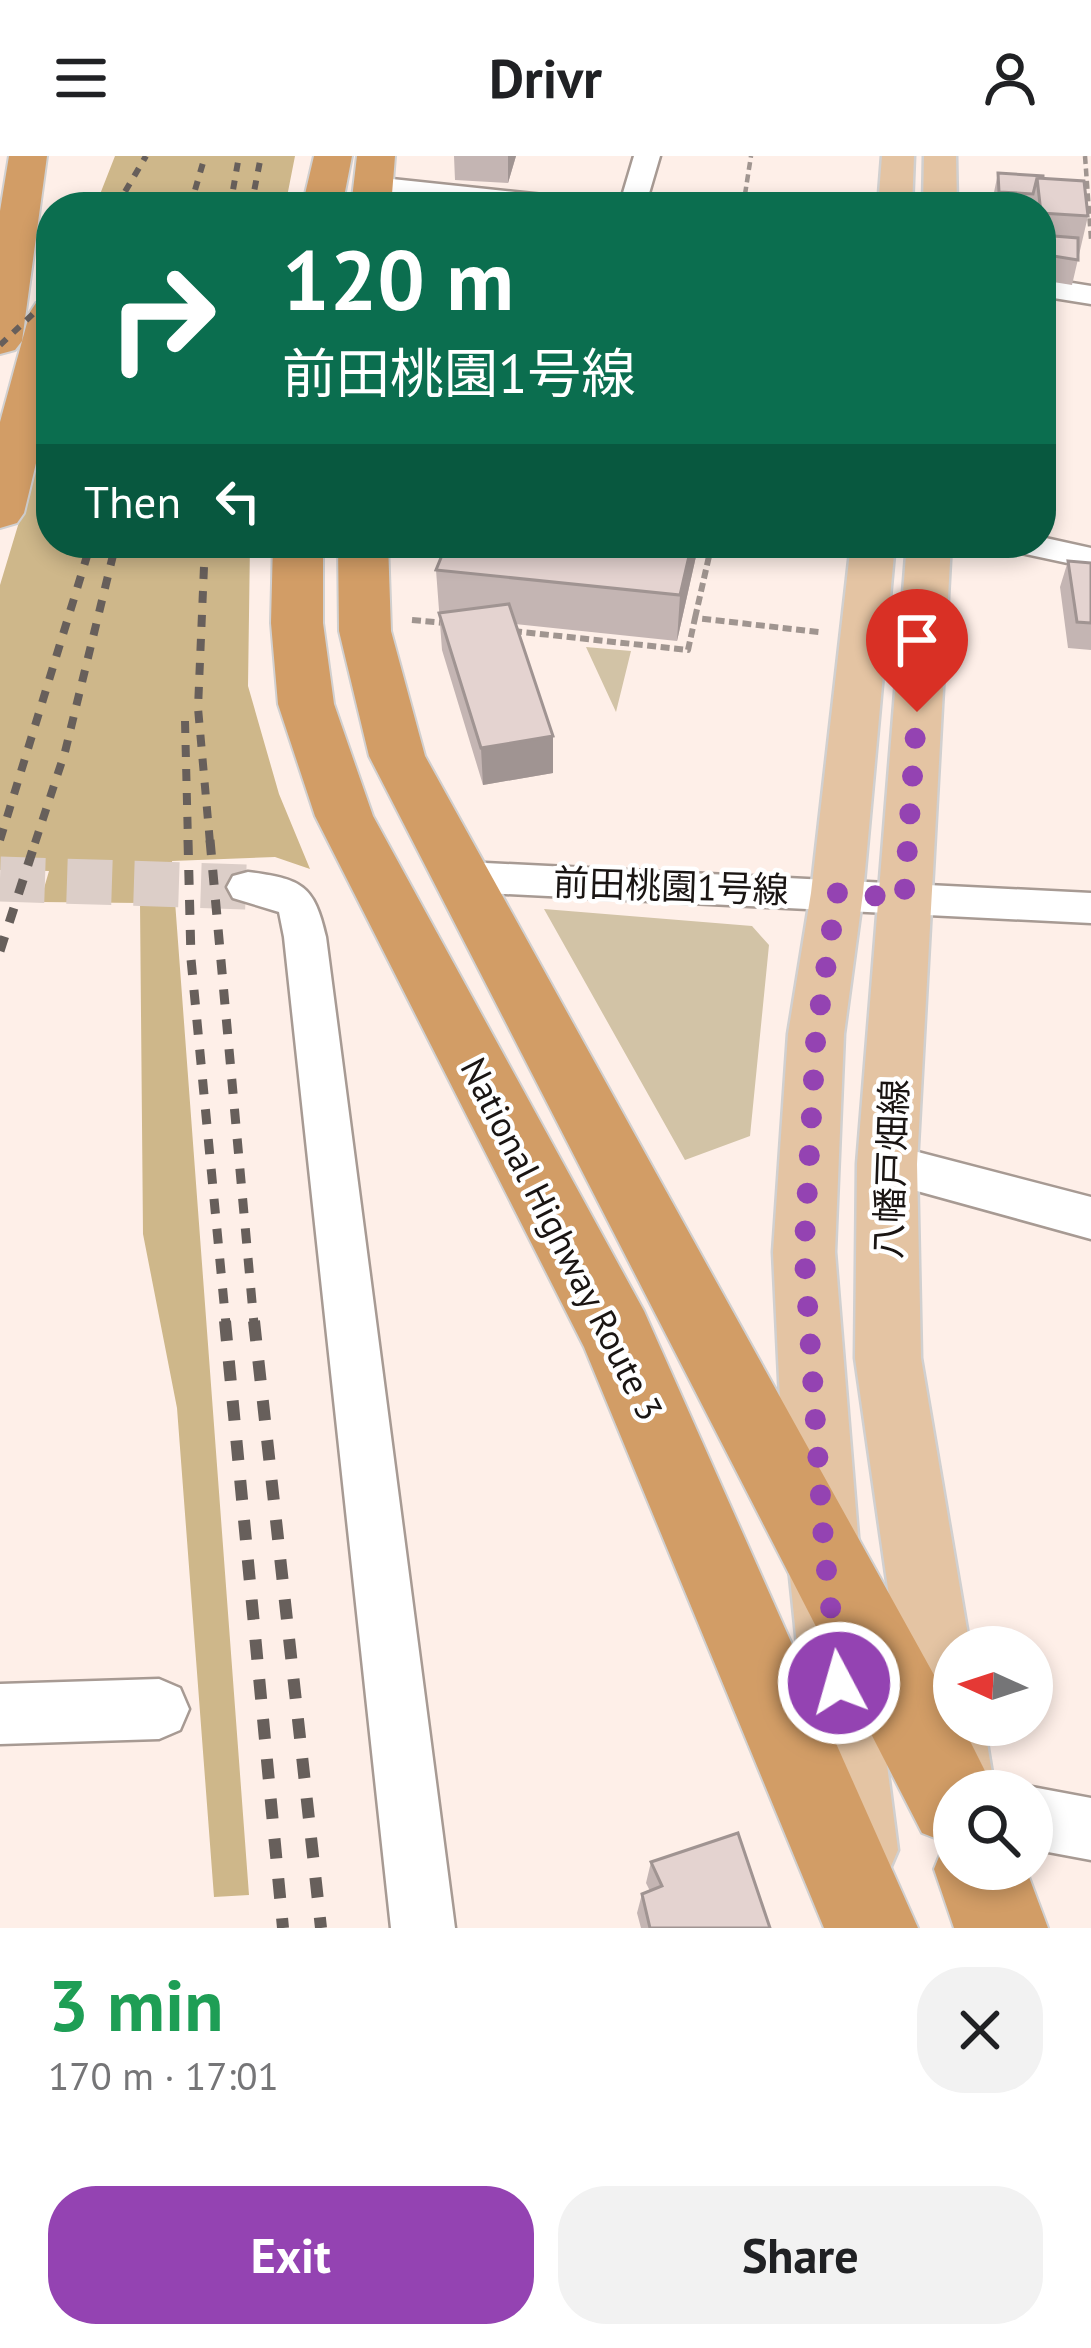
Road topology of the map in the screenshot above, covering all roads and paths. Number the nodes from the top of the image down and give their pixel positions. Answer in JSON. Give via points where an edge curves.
{"nodes":[{"id":1,"x":28,"y":156,"type":"edge"},
{"id":2,"x":333,"y":156,"type":"edge"},
{"id":3,"x":646,"y":156,"type":"edge"},
{"id":4,"x":751,"y":156,"type":"edge"},
{"id":5,"x":898,"y":156,"type":"edge"},
{"id":6,"x":940,"y":156,"type":"edge"},
{"id":7,"x":1085,"y":156,"type":"edge"},
{"id":8,"x":373,"y":183,"type":"edge"},
{"id":9,"x":325,"y":192,"type":"edge"},
{"id":10,"x":462,"y":192,"type":"edge"},
{"id":11,"x":636,"y":192,"type":"edge"},
{"id":12,"x":745,"y":192,"type":"edge"},
{"id":13,"x":896,"y":192,"type":"edge"},
{"id":14,"x":940,"y":192,"type":"edge"},
{"id":15,"x":1091,"y":239,"type":"edge"},
{"id":16,"x":1056,"y":290,"type":"edge"},
{"id":17,"x":1091,"y":296,"type":"edge"},
{"id":18,"x":0,"y":341,"type":"edge"},
{"id":19,"x":36,"y":371,"type":"edge"},
{"id":20,"x":0,"y":513,"type":"edge"},
{"id":21,"x":1056,"y":551,"type":"edge"},
{"id":22,"x":298,"y":558,"type":"edge"},
{"id":23,"x":363,"y":558,"type":"edge"},
{"id":24,"x":709,"y":558,"type":"edge"},
{"id":25,"x":871,"y":558,"type":"edge"},
{"id":26,"x":928,"y":558,"type":"edge"},
{"id":27,"x":1091,"y":558,"type":"edge"},
{"id":28,"x":362,"y":614,"type":"junction"},
{"id":29,"x":695,"y":618,"type":"junction"},
{"id":30,"x":455,"y":625,"type":"edge"},
{"id":31,"x":502,"y":630,"type":"edge"},
{"id":32,"x":862,"y":638,"type":"junction"},
{"id":33,"x":466,"y":877,"type":"junction"},
{"id":34,"x":248,"y":887,"type":"tunnel mouth"},
{"id":35,"x":837,"y":893,"type":"junction"},
{"id":36,"x":904,"y":898,"type":"junction"},
{"id":37,"x":1091,"y":908,"type":"edge"},
{"id":38,"x":887,"y":1164,"type":"junction"},
{"id":39,"x":1091,"y":1218,"type":"edge"},
{"id":40,"x":824,"y":1548,"type":"junction"},
{"id":41,"x":160,"y":1709,"type":"dead end"},
{"id":42,"x":0,"y":1714,"type":"edge"},
{"id":43,"x":938,"y":1770,"type":"edge"},
{"id":44,"x":953,"y":1770,"type":"edge"},
{"id":45,"x":1053,"y":1822,"type":"edge"},
{"id":46,"x":1091,"y":1829,"type":"edge"},
{"id":47,"x":987,"y":1890,"type":"edge"},
{"id":48,"x":868,"y":1918,"type":"edge"},
{"id":49,"x":423,"y":1928,"type":"edge"},
{"id":50,"x":1001,"y":1928,"type":"edge"}],
"edges":[{"from":1,"to":18,"type":"highway"},
{"from":2,"to":9,"type":"highway"},
{"from":3,"to":11,"type":"street"},
{"from":4,"to":12,"type":"path"},
{"from":5,"to":13,"type":"main road"},
{"from":6,"to":14,"type":"main road"},
{"from":7,"to":15,"type":"path"},
{"from":8,"to":10,"type":"street"},
{"from":16,"to":17,"type":"street"},
{"from":19,"to":20,"type":"highway"},
{"from":21,"to":27,"type":"street"},
{"from":22,"to":48,"type":"highway","name":"National Highway Route 3","via":[[306,704],[344,816],[617,1335]]},
{"from":23,"to":28,"type":"highway"},
{"from":24,"to":29,"type":"path"},
{"from":25,"to":32,"type":"main road"},
{"from":26,"to":36,"type":"main road","name":"八幡戸畑線"},
{"from":28,"to":30,"type":"path"},
{"from":28,"to":33,"type":"highway","via":[[397,756]]},
{"from":29,"to":31,"type":"path","via":[[688,650]]},
{"from":29,"to":32,"type":"path"},
{"from":32,"to":35,"type":"main road"},
{"from":33,"to":35,"type":"street","name":"前田桃園1号線"},
{"from":33,"to":40,"type":"highway"},
{"from":34,"to":49,"type":"street","via":[[279,891],[298,904],[305,937]]},
{"from":35,"to":36,"type":"street","name":"前田桃園1号線"},
{"from":35,"to":40,"type":"main road","via":[[816,1034],[804,1252]]},
{"from":36,"to":37,"type":"street","name":"前田桃園1号線"},
{"from":36,"to":38,"type":"main road","name":"八幡戸畑線"},
{"from":38,"to":39,"type":"street"},
{"from":38,"to":44,"type":"main road","name":"八幡戸畑線","via":[[888,1358]]},
{"from":40,"to":43,"type":"highway"},
{"from":40,"to":48,"type":"main road"},
{"from":41,"to":42,"type":"street"},
{"from":45,"to":46,"type":"street"},
{"from":47,"to":50,"type":"highway"}]}
